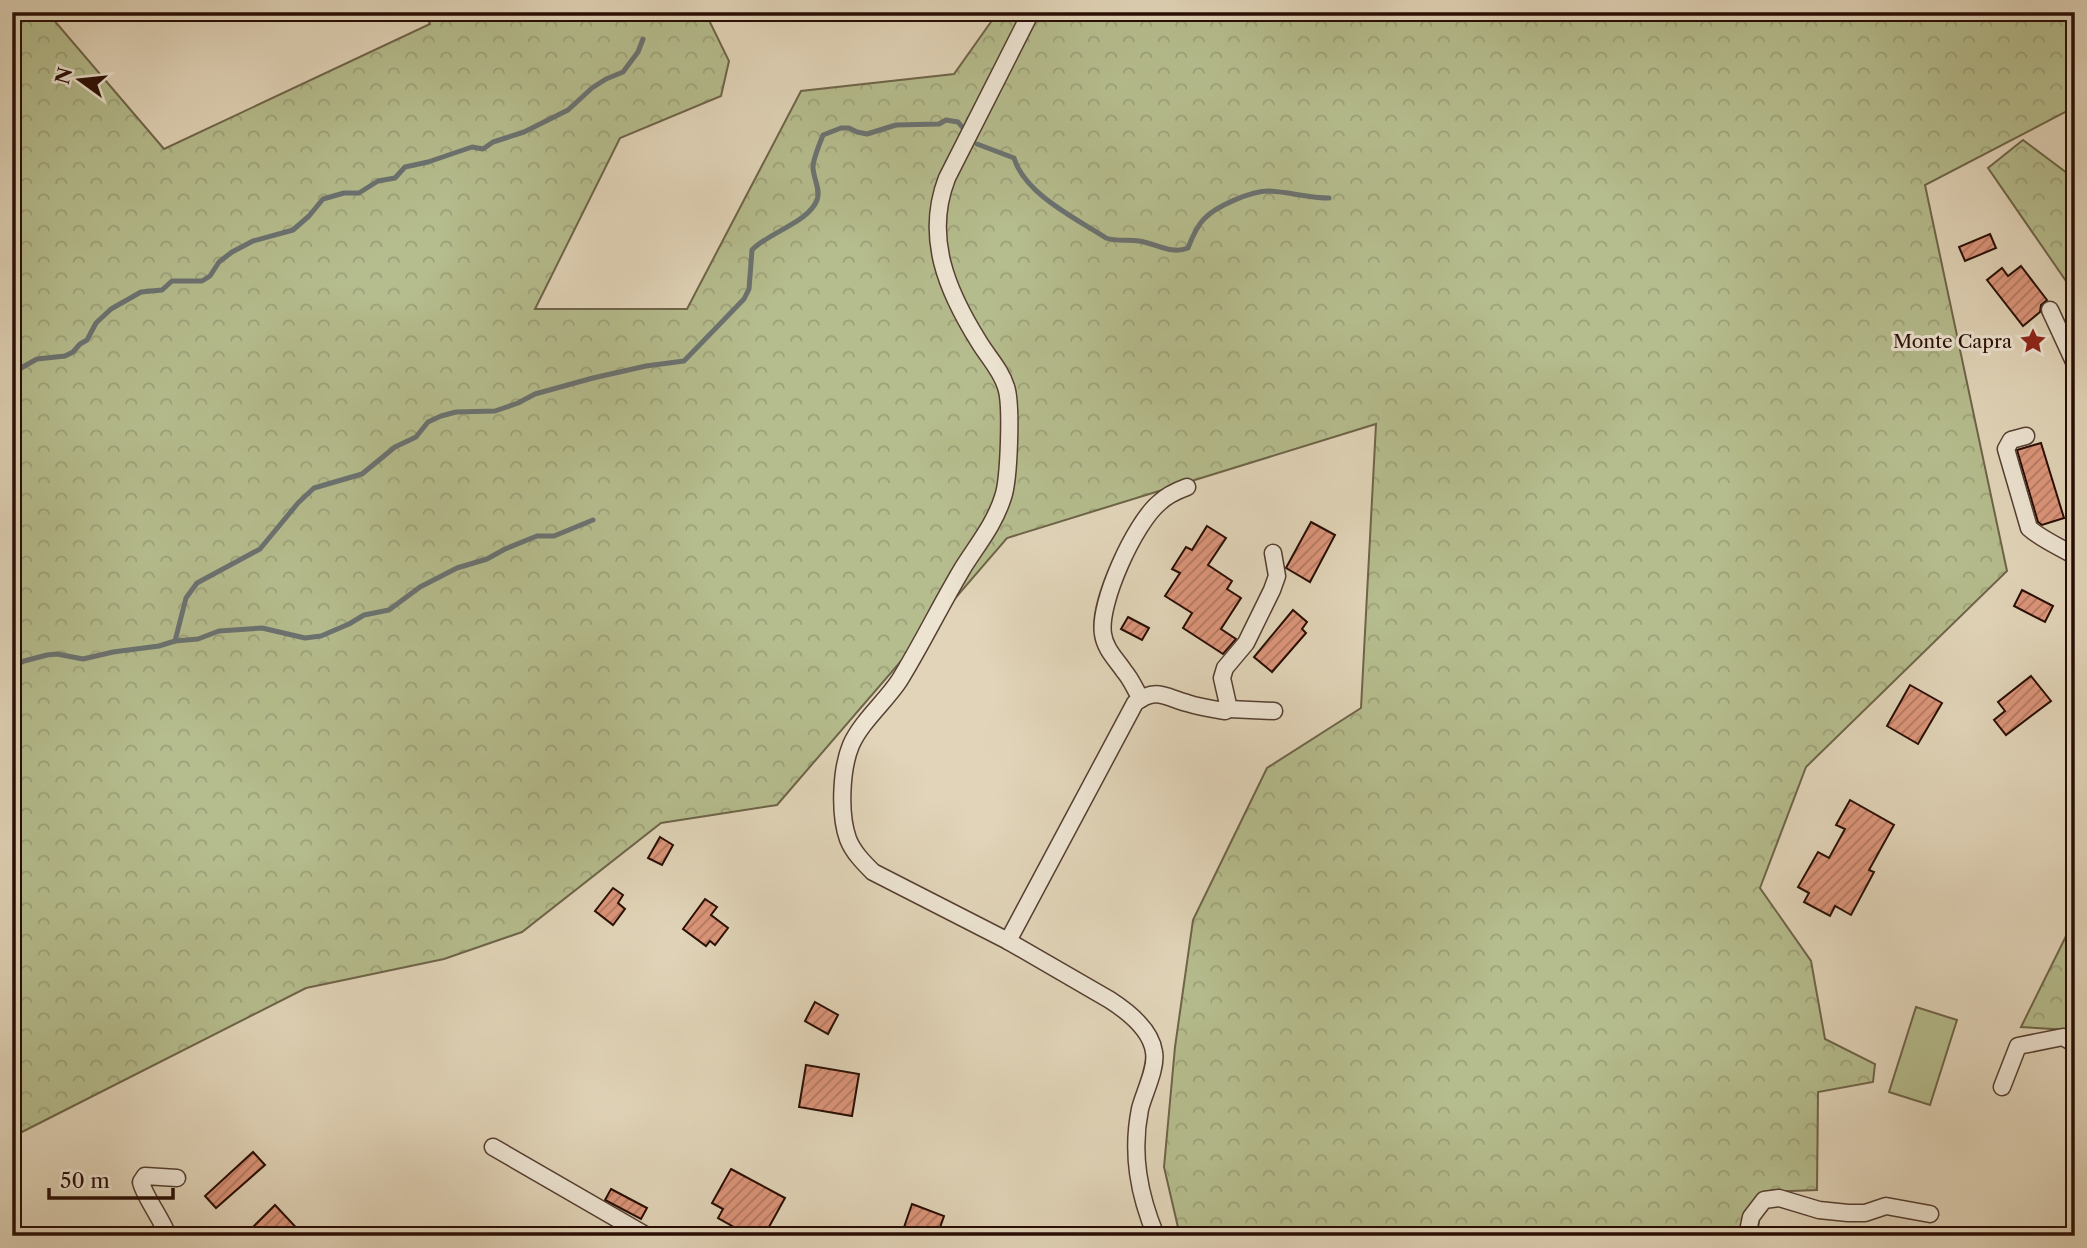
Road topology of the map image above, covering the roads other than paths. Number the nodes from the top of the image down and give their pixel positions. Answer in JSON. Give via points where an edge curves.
{"nodes":[{"id":1,"x":1031,"y":12,"type":"edge"},
{"id":2,"x":2050,"y":310,"type":"dead end"},
{"id":3,"x":2075,"y":364,"type":"edge"},
{"id":4,"x":2026,"y":436,"type":"dead end"},
{"id":5,"x":1187,"y":487,"type":"dead end"},
{"id":6,"x":1273,"y":553,"type":"dead end"},
{"id":7,"x":2075,"y":556,"type":"edge"},
{"id":8,"x":1141,"y":699,"type":"junction"},
{"id":9,"x":1229,"y":709,"type":"junction"},
{"id":10,"x":1274,"y":711,"type":"dead end"},
{"id":11,"x":1007,"y":941,"type":"junction"},
{"id":12,"x":2075,"y":1044,"type":"edge"},
{"id":13,"x":2002,"y":1087,"type":"dead end"},
{"id":14,"x":493,"y":1147,"type":"dead end"},
{"id":15,"x":177,"y":1178,"type":"dead end"},
{"id":16,"x":1930,"y":1214,"type":"dead end"},
{"id":17,"x":168,"y":1236,"type":"edge"},
{"id":18,"x":647,"y":1236,"type":"edge"},
{"id":19,"x":1156,"y":1236,"type":"edge"},
{"id":20,"x":1747,"y":1236,"type":"edge"}],
"edges":[{"from":1,"to":11,"type":"street","via":[[947,178],[937,212],[938,246],[958,309],[1006,387],[1004,496],[899,681],[852,744],[842,803],[848,839],[873,872]]},
{"from":2,"to":3,"type":"street"},
{"from":4,"to":7,"type":"street","via":[[2011,440],[2006,449],[2029,528]]},
{"from":5,"to":8,"type":"street","via":[[1151,512],[1107,599],[1102,631],[1105,642]]},
{"from":6,"to":9,"type":"street","via":[[1277,576],[1272,590],[1246,643],[1222,678]]},
{"from":8,"to":9,"type":"street","via":[[1169,695],[1225,712]]},
{"from":8,"to":11,"type":"street"},
{"from":9,"to":10,"type":"street"},
{"from":11,"to":19,"type":"street","via":[[1124,1010],[1149,1039],[1153,1065],[1140,1108],[1136,1158],[1139,1187]]},
{"from":12,"to":13,"type":"street","via":[[2063,1037],[2018,1046]]},
{"from":14,"to":18,"type":"street"},
{"from":15,"to":17,"type":"street","via":[[145,1176],[141,1182]]},
{"from":16,"to":20,"type":"street","via":[[1886,1206],[1865,1213],[1819,1210],[1779,1198],[1764,1200],[1751,1217]]}]}
